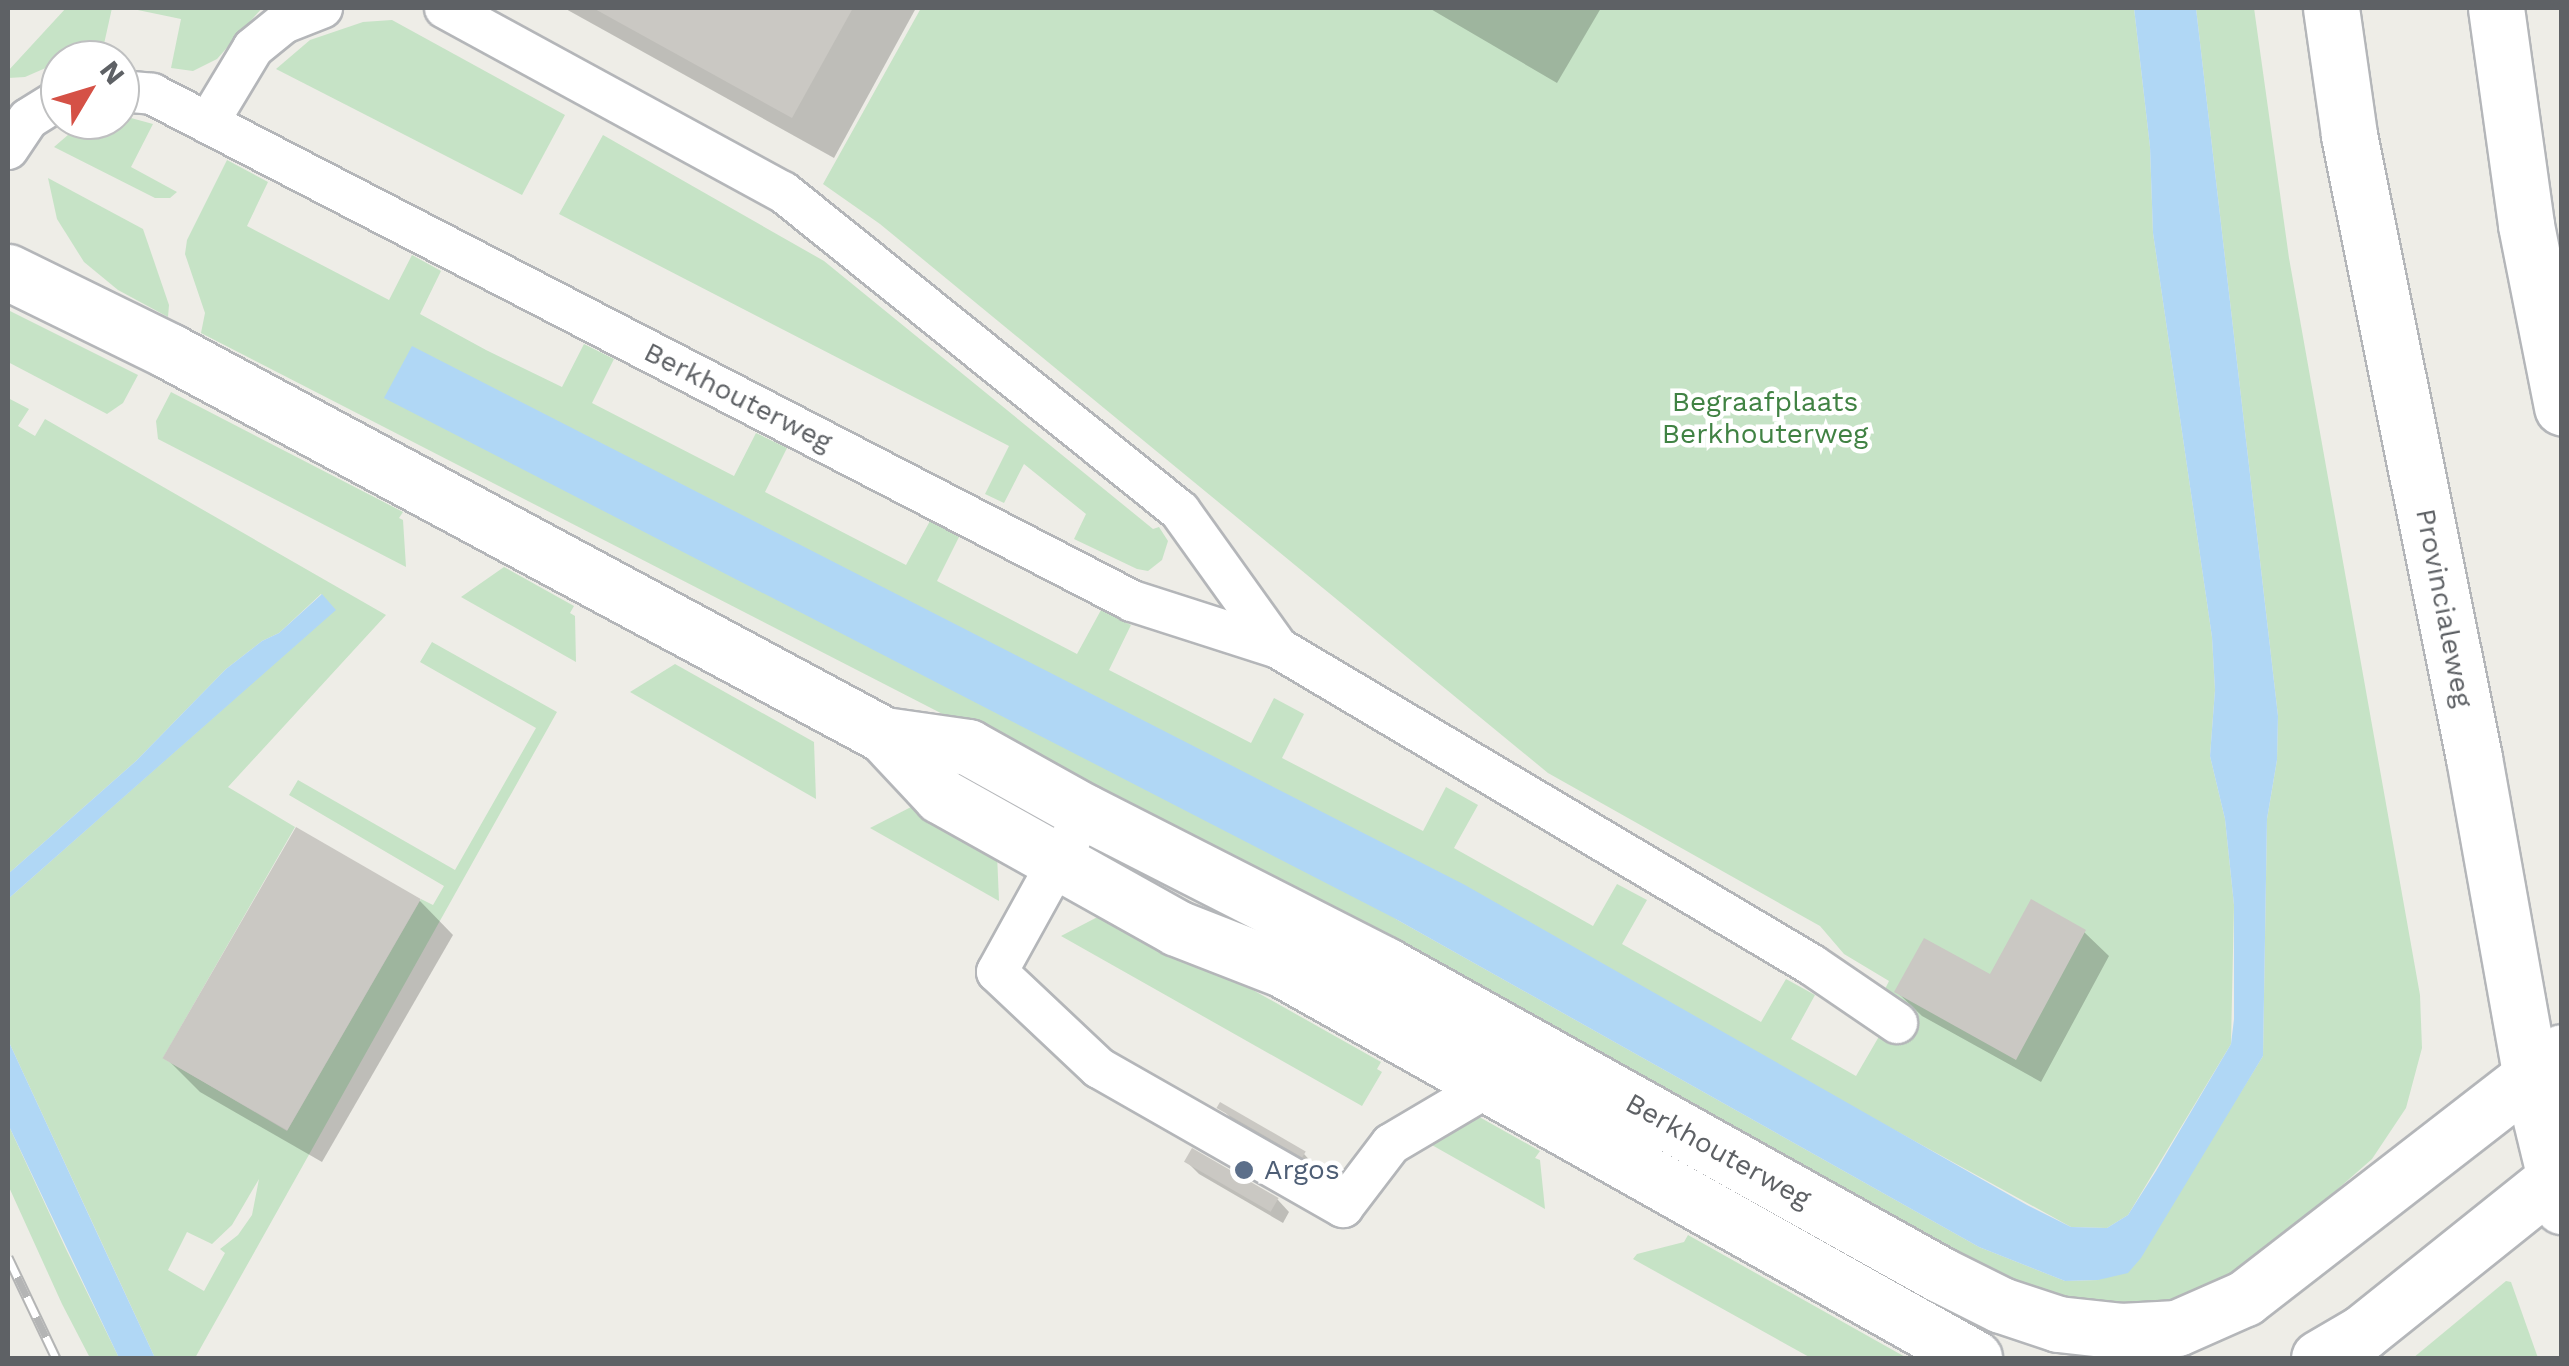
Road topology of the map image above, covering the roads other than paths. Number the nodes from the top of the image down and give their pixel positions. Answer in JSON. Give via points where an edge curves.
{"nodes":[{"id":1,"x":322,"y":8,"type":"edge"},
{"id":2,"x":445,"y":8,"type":"edge"},
{"id":3,"x":2331,"y":8,"type":"edge"},
{"id":4,"x":2496,"y":8,"type":"edge"},
{"id":5,"x":140,"y":93,"type":"edge"},
{"id":6,"x":40,"y":111,"type":"edge"},
{"id":7,"x":208,"y":122,"type":"junction"},
{"id":8,"x":8,"y":150,"type":"edge"},
{"id":9,"x":8,"y":272,"type":"edge"},
{"id":10,"x":2562,"y":407,"type":"edge"},
{"id":11,"x":1278,"y":648,"type":"junction"},
{"id":12,"x":884,"y":735,"type":"junction"},
{"id":13,"x":1085,"y":812,"type":"junction"},
{"id":14,"x":1058,"y":862,"type":"junction"},
{"id":15,"x":1897,"y":1023,"type":"dead end"},
{"id":16,"x":2546,"y":1065,"type":"edge"},
{"id":17,"x":1488,"y":1086,"type":"junction"},
{"id":18,"x":2559,"y":1186,"type":"edge"},
{"id":19,"x":1974,"y":1358,"type":"edge"},
{"id":20,"x":2319,"y":1358,"type":"edge"}],
"edges":[{"from":1,"to":7,"type":"lane","via":[[284,23],[253,48]]},
{"from":2,"to":11,"type":"lane","name":"Berkhouterweg","via":[[783,192],[1180,510]]},
{"from":3,"to":16,"type":"main road","name":"Provincialeweg","via":[[2348,136],[2474,758]]},
{"from":4,"to":10,"type":"main road","via":[[2526,225]]},
{"from":5,"to":7,"type":"lane","name":"Berkhouterweg"},
{"from":6,"to":8,"type":"lane"},
{"from":7,"to":11,"type":"lane","name":"Berkhouterweg","via":[[1132,601]]},
{"from":9,"to":12,"type":"main road","name":"Berkhouterweg","via":[[169,351]]},
{"from":11,"to":15,"type":"lane","name":"Berkhouterweg","via":[[1812,964]]},
{"from":12,"to":13,"type":"main road","name":"Berkhouterweg","via":[[968,747]]},
{"from":12,"to":14,"type":"main road","name":"Berkhouterweg","via":[[941,796]]},
{"from":13,"to":14,"type":"lane"},
{"from":13,"to":16,"type":"main road","name":"Berkhouterweg","via":[[1386,965],[1939,1274],[2058,1324],[2178,1328],[2245,1298]]},
{"from":14,"to":17,"type":"main road","name":"Berkhouterweg","via":[[1177,928],[1282,969]]},
{"from":14,"to":17,"type":"lane","via":[[996,972],[1098,1068],[1343,1207],[1391,1144]]},
{"from":16,"to":18,"type":"main road","name":"Provincialeweg"},
{"from":17,"to":19,"type":"main road","name":"Berkhouterweg"},
{"from":18,"to":20,"type":"main road"}]}
